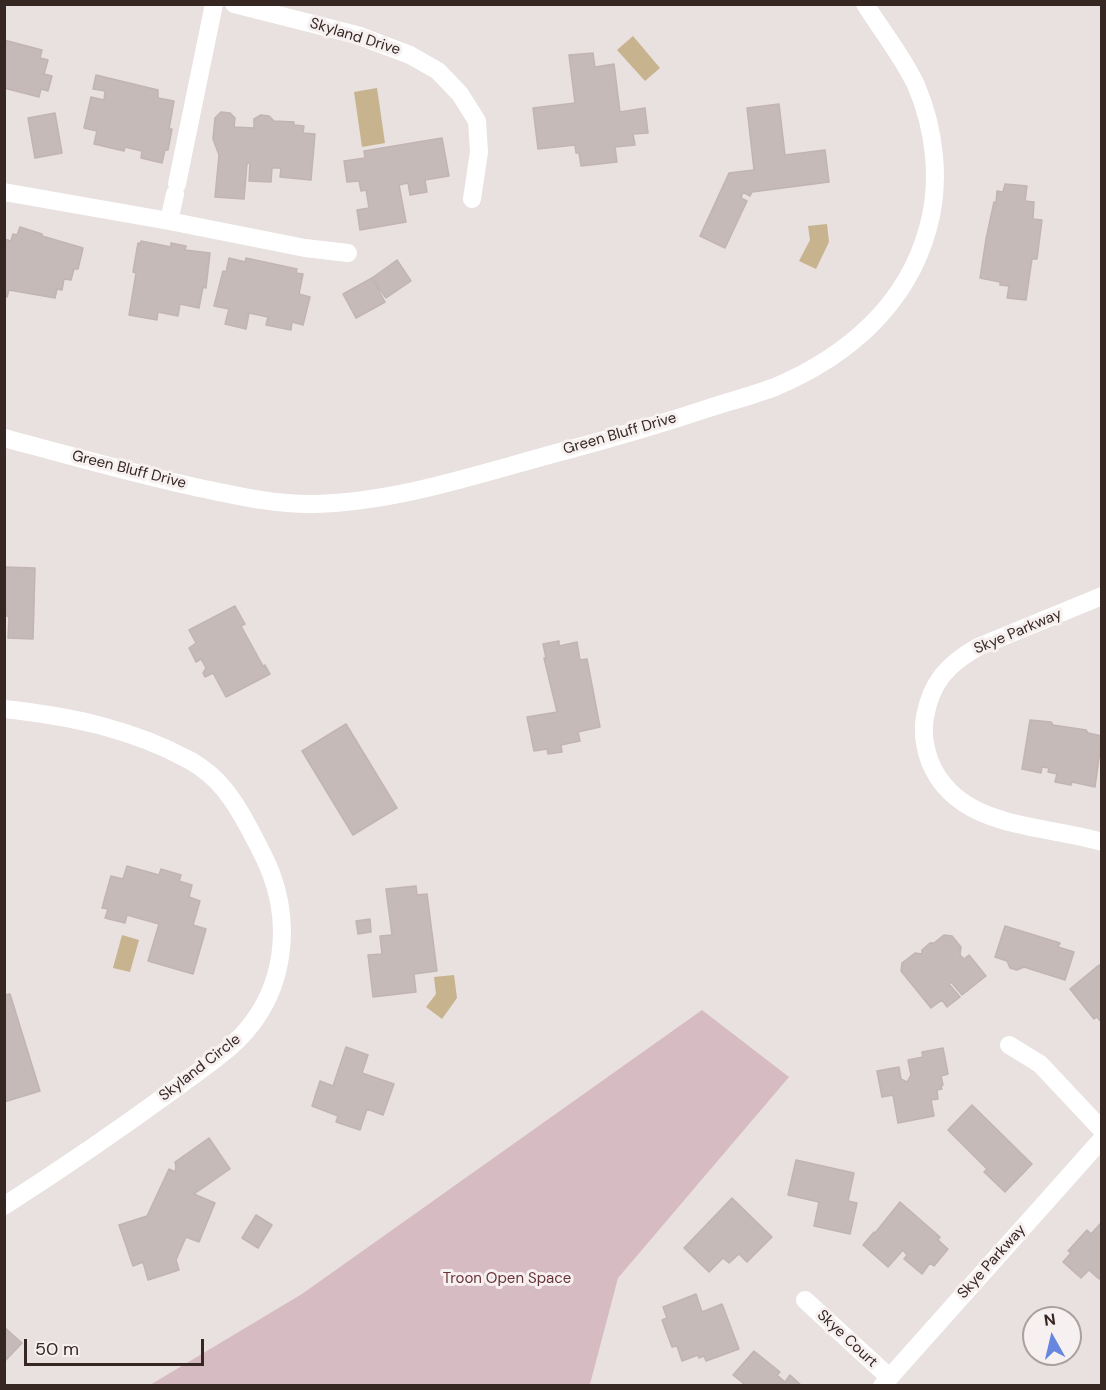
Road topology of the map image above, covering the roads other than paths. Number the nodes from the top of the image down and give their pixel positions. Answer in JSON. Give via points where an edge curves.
{"nodes":[{"id":1,"x":214,"y":4,"type":"edge"},
{"id":2,"x":234,"y":4,"type":"edge"},
{"id":3,"x":866,"y":4,"type":"edge"},
{"id":4,"x":4,"y":192,"type":"edge"},
{"id":5,"x":472,"y":199,"type":"dead end"},
{"id":6,"x":169,"y":221,"type":"junction"},
{"id":7,"x":348,"y":253,"type":"dead end"},
{"id":8,"x":4,"y":438,"type":"edge"},
{"id":9,"x":1101,"y":596,"type":"edge"},
{"id":10,"x":4,"y":709,"type":"edge"},
{"id":11,"x":1101,"y":842,"type":"edge"},
{"id":12,"x":1010,"y":1045,"type":"dead end"},
{"id":13,"x":1101,"y":1130,"type":"edge"},
{"id":14,"x":1101,"y":1139,"type":"edge"},
{"id":15,"x":4,"y":1206,"type":"edge"},
{"id":16,"x":805,"y":1300,"type":"dead end"},
{"id":17,"x":886,"y":1381,"type":"edge"}],
"edges":[{"from":1,"to":6,"type":"street"},
{"from":2,"to":5,"type":"street","name":"Skyland Drive","via":[[357,35],[410,55],[438,71],[460,94],[477,121],[479,152]]},
{"from":3,"to":8,"type":"street","name":"Green Bluff Drive","via":[[908,70],[922,103],[933,154],[933,206],[926,237],[902,288],[881,316],[855,340],[815,368],[773,387],[634,432],[396,495],[349,502],[313,504],[242,497]]},
{"from":4,"to":6,"type":"street"},
{"from":6,"to":7,"type":"street"},
{"from":9,"to":11,"type":"street","name":"Skye Parkway","via":[[960,657],[947,668],[934,689],[924,723],[926,749],[935,773],[969,808],[1011,822]]},
{"from":10,"to":15,"type":"street","name":"Skyland Circle","via":[[90,722],[132,733],[213,776],[234,799],[271,872],[278,893],[282,940],[275,981],[246,1031],[160,1099]]},
{"from":12,"to":13,"type":"street","via":[[1040,1064]]},
{"from":14,"to":17,"type":"street","name":"Skye Parkway"},
{"from":16,"to":17,"type":"street","name":"Skye Court"}]}
